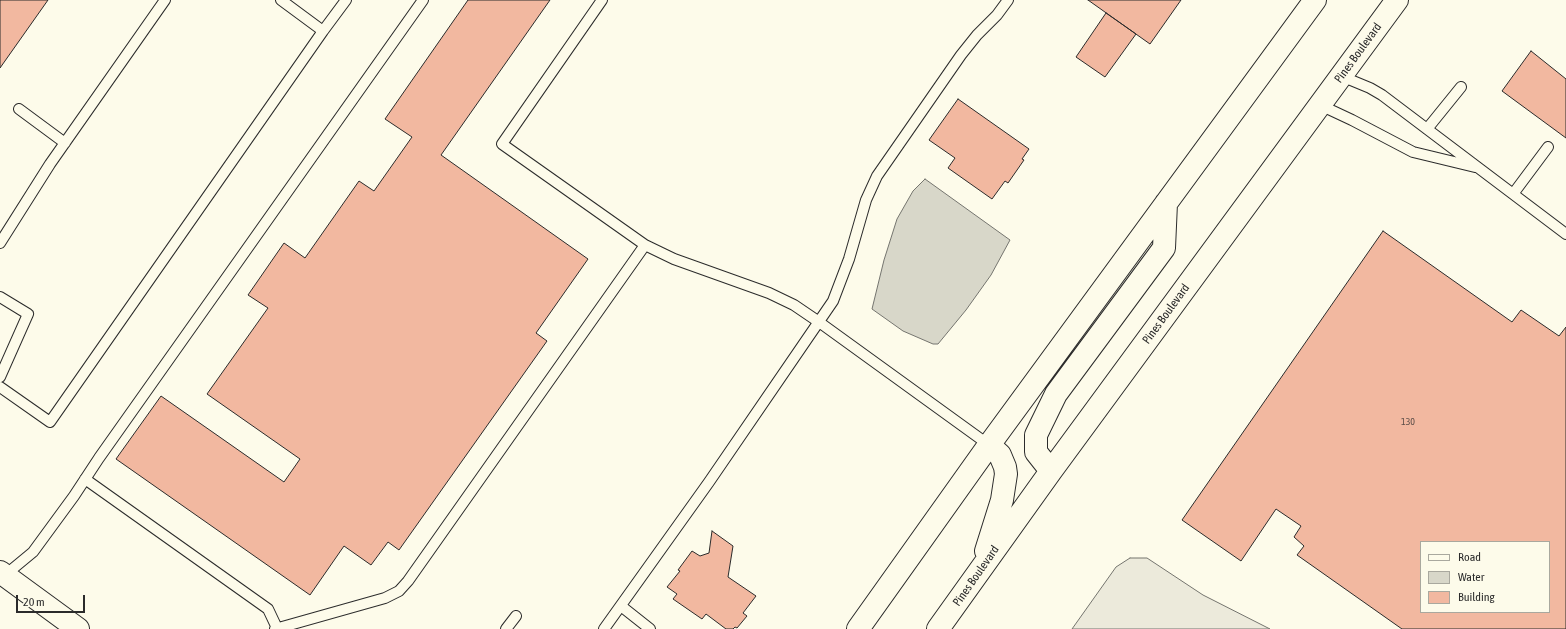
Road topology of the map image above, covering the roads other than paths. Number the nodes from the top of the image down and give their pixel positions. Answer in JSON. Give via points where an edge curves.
{"nodes":[{"id":1,"x":165,"y":0,"type":"edge"},
{"id":2,"x":281,"y":0,"type":"edge"},
{"id":3,"x":346,"y":0,"type":"edge"},
{"id":4,"x":423,"y":0,"type":"edge"},
{"id":5,"x":602,"y":0,"type":"edge"},
{"id":6,"x":1008,"y":0,"type":"edge"},
{"id":7,"x":1315,"y":0,"type":"edge"},
{"id":8,"x":1397,"y":0,"type":"edge"},
{"id":9,"x":323,"y":31,"type":"junction"},
{"id":10,"x":1341,"y":76,"type":"junction"},
{"id":11,"x":1460,"y":87,"type":"dead end"},
{"id":12,"x":1320,"y":105,"type":"junction"},
{"id":13,"x":19,"y":109,"type":"dead end"},
{"id":14,"x":1427,"y":129,"type":"junction"},
{"id":15,"x":65,"y":143,"type":"junction"},
{"id":16,"x":1548,"y":147,"type":"dead end"},
{"id":17,"x":1478,"y":168,"type":"junction"},
{"id":18,"x":1513,"y":194,"type":"junction"},
{"id":19,"x":1166,"y":203,"type":"junction"},
{"id":20,"x":1566,"y":234,"type":"edge"},
{"id":21,"x":0,"y":243,"type":"edge"},
{"id":22,"x":645,"y":245,"type":"junction"},
{"id":23,"x":0,"y":297,"type":"edge"},
{"id":24,"x":819,"y":322,"type":"junction"},
{"id":25,"x":0,"y":377,"type":"edge"},
{"id":26,"x":0,"y":387,"type":"edge"},
{"id":27,"x":989,"y":445,"type":"junction"},
{"id":28,"x":1051,"y":472,"type":"junction"},
{"id":29,"x":85,"y":479,"type":"junction"},
{"id":30,"x":981,"y":568,"type":"junction"},
{"id":31,"x":2,"y":576,"type":"edge"},
{"id":32,"x":621,"y":606,"type":"junction"},
{"id":33,"x":516,"y":616,"type":"dead end"},
{"id":34,"x":310,"y":624,"type":"edge"},
{"id":35,"x":276,"y":628,"type":"edge"},
{"id":36,"x":78,"y":629,"type":"edge"},
{"id":37,"x":506,"y":629,"type":"edge"},
{"id":38,"x":604,"y":629,"type":"edge"},
{"id":39,"x":650,"y":629,"type":"edge"},
{"id":40,"x":858,"y":629,"type":"edge"},
{"id":41,"x":938,"y":629,"type":"edge"}],
"edges":[{"from":1,"to":15,"type":"lane"},
{"from":2,"to":9,"type":"lane"},
{"from":3,"to":9,"type":"lane"},
{"from":4,"to":29,"type":"lane"},
{"from":5,"to":22,"type":"lane","via":[[502,144]]},
{"from":6,"to":24,"type":"lane","via":[[977,34],[877,176],[866,200],[842,280],[833,301]]},
{"from":7,"to":19,"type":"main road"},
{"from":8,"to":10,"type":"main road","name":"Pines Boulevard"},
{"from":9,"to":26,"type":"lane","via":[[50,422]]},
{"from":10,"to":12,"type":"main road","name":"Pines Boulevard"},
{"from":10,"to":14,"type":"lane","via":[[1382,95]]},
{"from":11,"to":14,"type":"lane"},
{"from":12,"to":17,"type":"lane","via":[[1414,152]]},
{"from":12,"to":28,"type":"main road","name":"Pines Boulevard"},
{"from":13,"to":15,"type":"lane"},
{"from":14,"to":17,"type":"lane"},
{"from":15,"to":21,"type":"lane"},
{"from":16,"to":18,"type":"lane"},
{"from":17,"to":18,"type":"lane"},
{"from":18,"to":20,"type":"lane"},
{"from":19,"to":27,"type":"main road"},
{"from":19,"to":28,"type":"main road","via":[[1164,248],[1056,394],[1036,435],[1036,452]]},
{"from":22,"to":24,"type":"lane","via":[[674,259],[769,293],[794,305]]},
{"from":22,"to":34,"type":"lane","via":[[408,581],[399,591],[385,598]]},
{"from":23,"to":25,"type":"lane","via":[[28,314]]},
{"from":24,"to":27,"type":"lane"},
{"from":24,"to":32,"type":"lane"},
{"from":27,"to":30,"type":"main road","via":[[1000,455],[1006,474],[1002,500]]},
{"from":27,"to":40,"type":"main road"},
{"from":28,"to":30,"type":"main road","name":"Pines Boulevard"},
{"from":29,"to":31,"type":"lane","via":[[33,552]]},
{"from":29,"to":35,"type":"lane","via":[[268,609]]},
{"from":30,"to":41,"type":"main road","name":"Pines Boulevard"},
{"from":31,"to":36,"type":"main road"},
{"from":32,"to":38,"type":"lane"},
{"from":32,"to":39,"type":"lane"},
{"from":33,"to":37,"type":"lane"},
{"from":34,"to":35,"type":"lane"}]}
